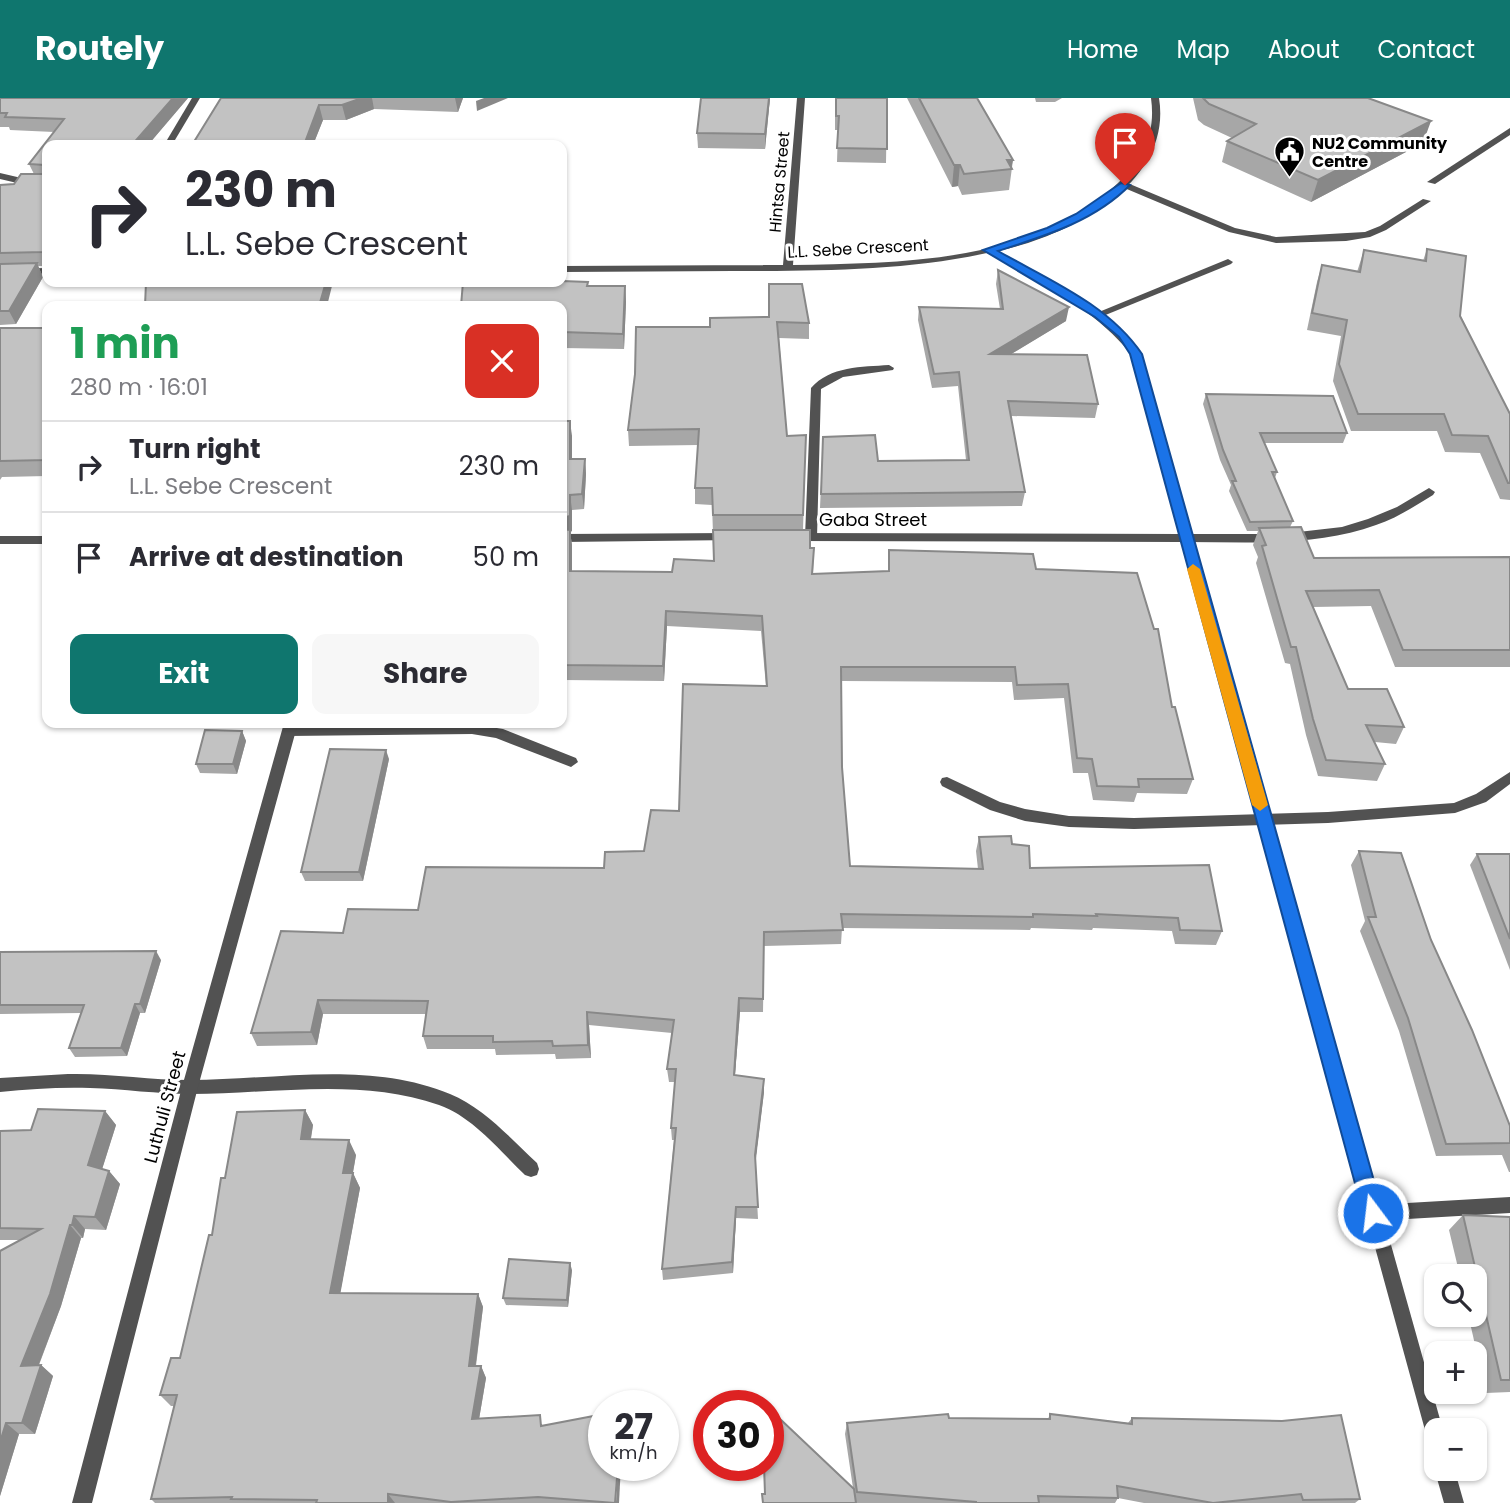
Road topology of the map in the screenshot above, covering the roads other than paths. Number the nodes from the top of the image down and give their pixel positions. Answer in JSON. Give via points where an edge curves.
{"nodes":[{"id":1,"x":195,"y":98,"type":"edge"},
{"id":2,"x":801,"y":98,"type":"edge"},
{"id":3,"x":1155,"y":98,"type":"edge"},
{"id":4,"x":1510,"y":131,"type":"edge"},
{"id":5,"x":171,"y":140,"type":"edge"},
{"id":6,"x":0,"y":176,"type":"edge"},
{"id":7,"x":1432,"y":181,"type":"dead end"},
{"id":8,"x":42,"y":183,"type":"edge"},
{"id":9,"x":1125,"y":185,"type":"junction"},
{"id":10,"x":1426,"y":201,"type":"dead end"},
{"id":11,"x":989,"y":250,"type":"junction"},
{"id":12,"x":1228,"y":262,"type":"dead end"},
{"id":13,"x":788,"y":268,"type":"junction"},
{"id":14,"x":567,"y":269,"type":"edge"},
{"id":15,"x":42,"y":271,"type":"edge"},
{"id":16,"x":0,"y":272,"type":"edge"},
{"id":17,"x":1099,"y":314,"type":"junction"},
{"id":18,"x":889,"y":368,"type":"dead end"},
{"id":19,"x":1429,"y":492,"type":"dead end"},
{"id":20,"x":742,"y":537,"type":"edge"},
{"id":21,"x":783,"y":537,"type":"edge"},
{"id":22,"x":811,"y":537,"type":"junction"},
{"id":23,"x":567,"y":538,"type":"edge"},
{"id":24,"x":1185,"y":538,"type":"junction"},
{"id":25,"x":0,"y":540,"type":"edge"},
{"id":26,"x":42,"y":540,"type":"edge"},
{"id":27,"x":290,"y":728,"type":"edge"},
{"id":28,"x":381,"y":728,"type":"edge"},
{"id":29,"x":571,"y":762,"type":"dead end"},
{"id":30,"x":1510,"y":778,"type":"edge"},
{"id":31,"x":947,"y":782,"type":"dead end"},
{"id":32,"x":1264,"y":820,"type":"junction"},
{"id":33,"x":0,"y":1085,"type":"edge"},
{"id":34,"x":190,"y":1087,"type":"junction"},
{"id":35,"x":531,"y":1169,"type":"dead end"},
{"id":36,"x":1510,"y":1205,"type":"edge"},
{"id":37,"x":1373,"y":1213,"type":"junction"},
{"id":38,"x":1431,"y":1418,"type":"edge"},
{"id":39,"x":1448,"y":1481,"type":"edge"},
{"id":40,"x":82,"y":1503,"type":"edge"},
{"id":41,"x":1454,"y":1503,"type":"edge"}],
"edges":[{"from":1,"to":5,"type":"street"},
{"from":2,"to":13,"type":"street","name":"Hintsa Street"},
{"from":3,"to":9,"type":"street","name":"L.L. Sebe Crescent","via":[[1158,124],[1154,142]]},
{"from":4,"to":7,"type":"street"},
{"from":6,"to":8,"type":"street"},
{"from":9,"to":10,"type":"street","via":[[1232,230],[1276,240],[1367,235]]},
{"from":9,"to":11,"type":"street","name":"L.L. Sebe Crescent","via":[[1051,230]]},
{"from":11,"to":13,"type":"street","name":"L.L. Sebe Crescent","via":[[892,265]]},
{"from":11,"to":17,"type":"street"},
{"from":12,"to":17,"type":"street"},
{"from":13,"to":14,"type":"street","name":"L.L. Sebe Crescent"},
{"from":15,"to":16,"type":"street"},
{"from":17,"to":24,"type":"street","via":[[1136,354]]},
{"from":18,"to":22,"type":"street","via":[[834,375],[816,388]]},
{"from":19,"to":24,"type":"street","name":"Gaba Street","via":[[1388,517],[1324,535]]},
{"from":20,"to":23,"type":"street"},
{"from":21,"to":22,"type":"street","name":"Gaba Street"},
{"from":22,"to":24,"type":"street","name":"Gaba Street"},
{"from":24,"to":32,"type":"street"},
{"from":25,"to":26,"type":"street"},
{"from":27,"to":34,"type":"street","name":"Luthuli Street"},
{"from":28,"to":29,"type":"street","via":[[498,733]]},
{"from":30,"to":32,"type":"street","via":[[1455,808]]},
{"from":31,"to":32,"type":"street","via":[[1022,815],[1061,822]]},
{"from":32,"to":37,"type":"street"},
{"from":33,"to":34,"type":"street","via":[[89,1081]]},
{"from":34,"to":35,"type":"street","via":[[362,1083],[411,1088],[448,1101]]},
{"from":34,"to":40,"type":"street","name":"Luthuli Street"},
{"from":36,"to":37,"type":"street"},
{"from":37,"to":38,"type":"street"},
{"from":39,"to":41,"type":"street"}]}
